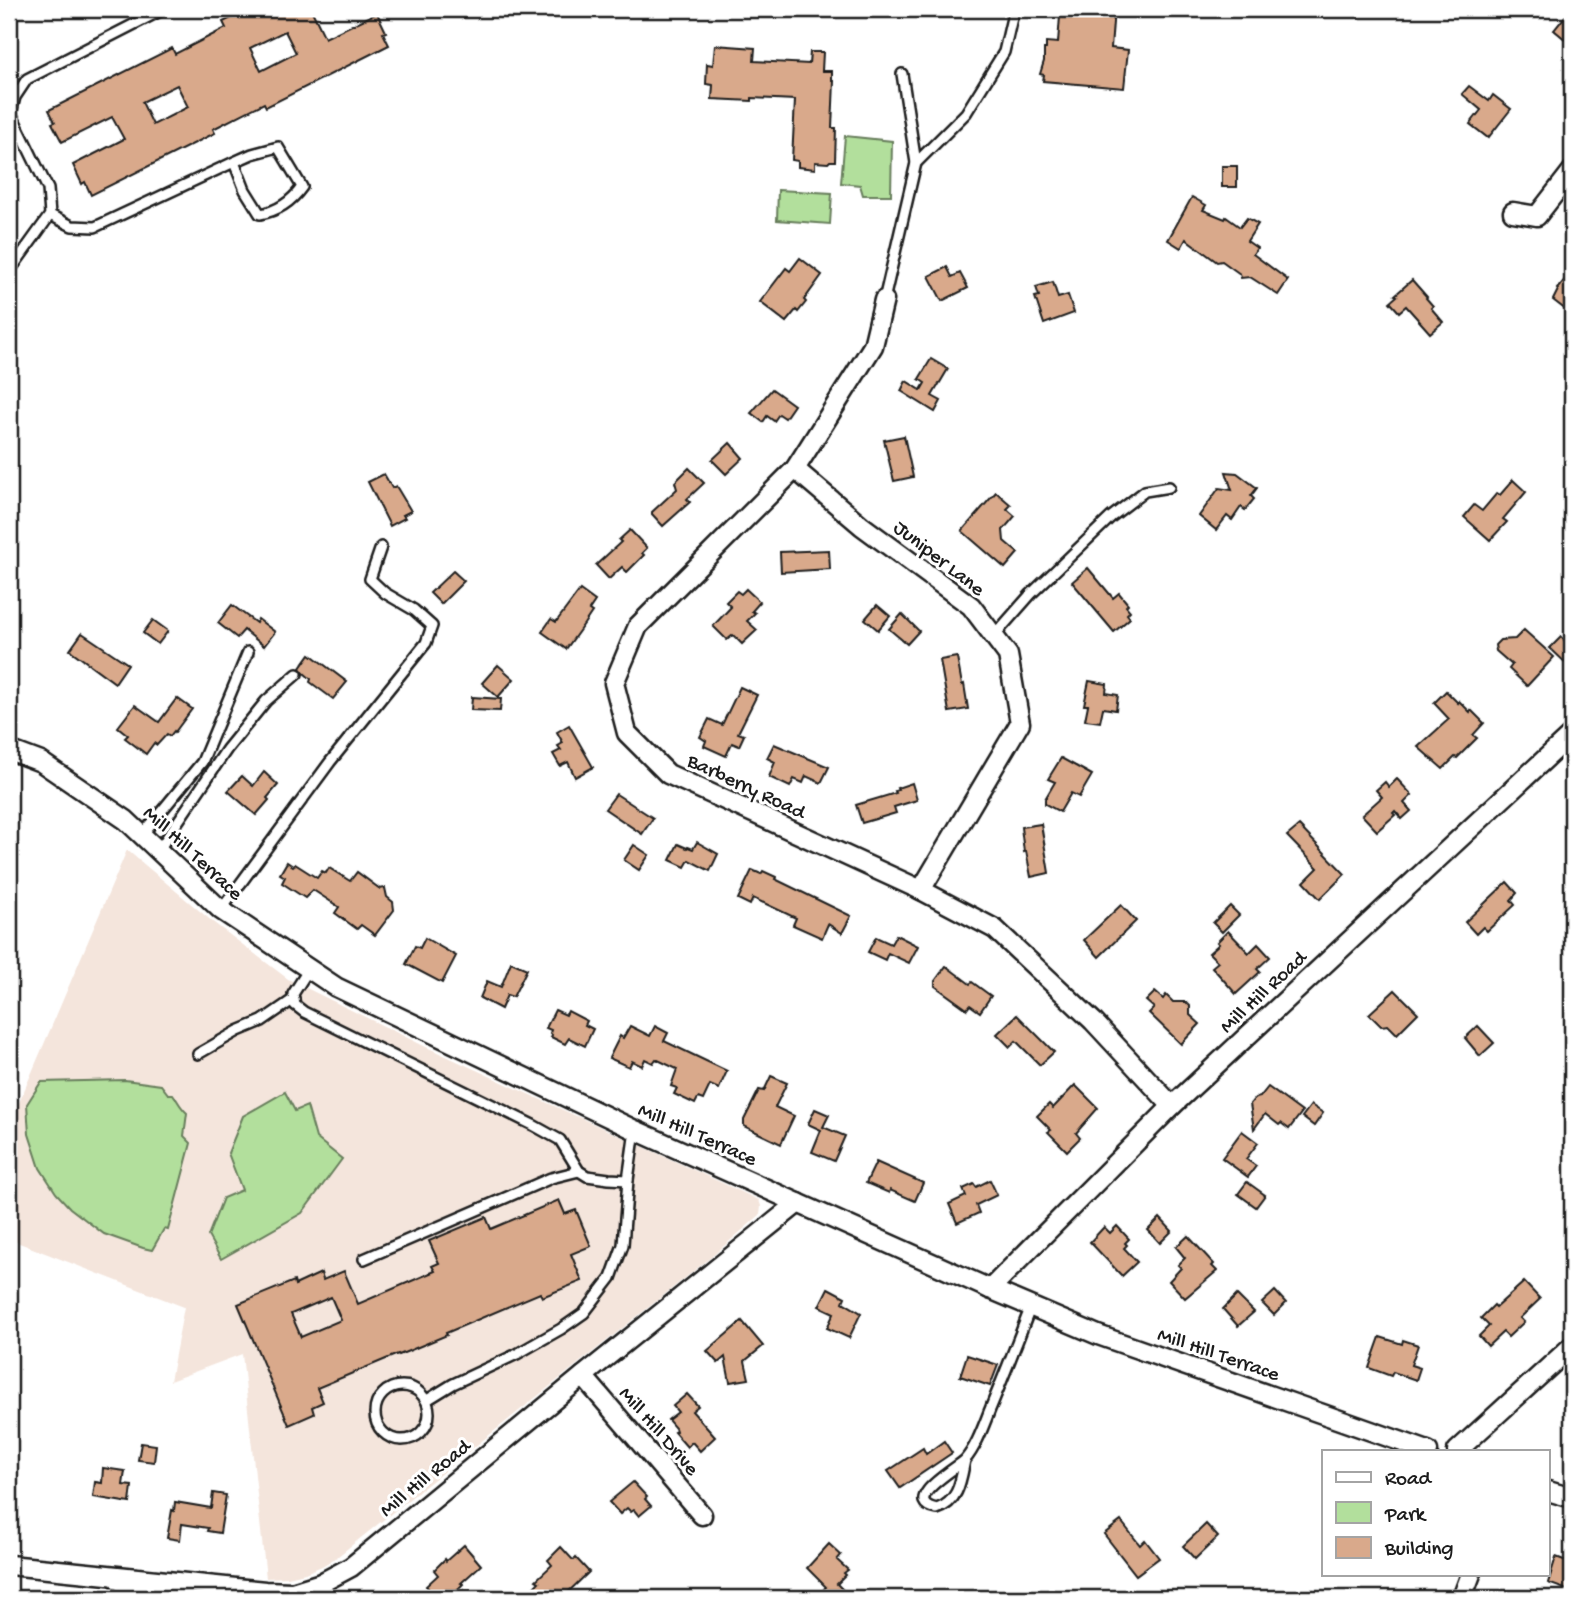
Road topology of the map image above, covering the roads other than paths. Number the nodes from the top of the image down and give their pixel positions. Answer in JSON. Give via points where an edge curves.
{"nodes":[{"id":1,"x":1014,"y":9,"type":"edge"},
{"id":2,"x":160,"y":10,"type":"edge"},
{"id":3,"x":902,"y":74,"type":"dead end"},
{"id":4,"x":234,"y":162,"type":"junction"},
{"id":5,"x":916,"y":163,"type":"junction"},
{"id":6,"x":1572,"y":171,"type":"edge"},
{"id":7,"x":1513,"y":212,"type":"dead end"},
{"id":8,"x":50,"y":215,"type":"junction"},
{"id":9,"x":9,"y":272,"type":"edge"},
{"id":10,"x":884,"y":300,"type":"joint"},
{"id":11,"x":795,"y":469,"type":"junction"},
{"id":12,"x":1170,"y":487,"type":"dead end"},
{"id":13,"x":381,"y":547,"type":"dead end"},
{"id":14,"x":994,"y":636,"type":"junction"},
{"id":15,"x":248,"y":652,"type":"dead end"},
{"id":16,"x":297,"y":674,"type":"dead end"},
{"id":17,"x":1572,"y":734,"type":"edge"},
{"id":18,"x":9,"y":750,"type":"edge"},
{"id":19,"x":142,"y":835,"type":"junction"},
{"id":20,"x":158,"y":850,"type":"junction"},
{"id":21,"x":920,"y":890,"type":"junction"},
{"id":22,"x":220,"y":910,"type":"junction"},
{"id":23,"x":309,"y":970,"type":"junction"},
{"id":24,"x":294,"y":999,"type":"junction"},
{"id":25,"x":198,"y":1054,"type":"dead end"},
{"id":26,"x":1172,"y":1106,"type":"junction"},
{"id":27,"x":635,"y":1130,"type":"junction"},
{"id":28,"x":579,"y":1171,"type":"junction"},
{"id":29,"x":628,"y":1180,"type":"junction"},
{"id":30,"x":798,"y":1203,"type":"junction"},
{"id":31,"x":364,"y":1259,"type":"dead end"},
{"id":32,"x":990,"y":1289,"type":"junction"},
{"id":33,"x":1031,"y":1306,"type":"junction"},
{"id":34,"x":1572,"y":1346,"type":"edge"},
{"id":35,"x":583,"y":1376,"type":"junction"},
{"id":36,"x":427,"y":1400,"type":"junction"},
{"id":37,"x":1425,"y":1450,"type":"edge"},
{"id":38,"x":1458,"y":1450,"type":"edge"},
{"id":39,"x":965,"y":1460,"type":"junction"},
{"id":40,"x":1550,"y":1492,"type":"edge"},
{"id":41,"x":1572,"y":1498,"type":"edge"},
{"id":42,"x":702,"y":1515,"type":"dead end"},
{"id":43,"x":9,"y":1564,"type":"edge"},
{"id":44,"x":110,"y":1575,"type":"junction"},
{"id":45,"x":1470,"y":1576,"type":"edge"},
{"id":46,"x":153,"y":1598,"type":"edge"},
{"id":47,"x":1462,"y":1598,"type":"edge"}],
"edges":[{"from":1,"to":5,"type":"lane","via":[[1004,52],[966,113]]},
{"from":2,"to":8,"type":"lane","via":[[27,79],[15,97],[11,113],[48,189]]},
{"from":3,"to":5,"type":"lane"},
{"from":4,"to":4,"type":"lane","via":[[278,147],[302,187],[293,201],[260,214]]},
{"from":4,"to":8,"type":"lane","via":[[95,227],[72,226]]},
{"from":5,"to":10,"type":"lane"},
{"from":6,"to":7,"type":"street","via":[[1537,216]]},
{"from":8,"to":9,"type":"lane"},
{"from":10,"to":11,"type":"street","name":"Barberry Road","via":[[873,346]]},
{"from":11,"to":14,"type":"street","name":"Juniper Lane","via":[[862,526],[971,606]]},
{"from":11,"to":21,"type":"street","name":"Barberry Road","via":[[638,626],[614,683],[627,733],[668,774]]},
{"from":12,"to":14,"type":"lane","via":[[1145,491],[1111,517]]},
{"from":13,"to":22,"type":"lane","via":[[370,579],[432,626],[426,643]]},
{"from":14,"to":21,"type":"street","name":"Juniper Lane","via":[[1008,655],[1020,723]]},
{"from":15,"to":19,"type":"lane","via":[[202,762]]},
{"from":16,"to":20,"type":"lane","via":[[266,701],[227,750]]},
{"from":17,"to":26,"type":"street","name":"Mill Hill Road"},
{"from":18,"to":19,"type":"street","name":"Mill Hill Terrace","via":[[41,762]]},
{"from":19,"to":20,"type":"street","name":"Mill Hill Terrace"},
{"from":20,"to":22,"type":"street","name":"Mill Hill Terrace"},
{"from":21,"to":26,"type":"street","name":"Barberry Road","via":[[995,929],[1093,1021]]},
{"from":22,"to":23,"type":"street","name":"Mill Hill Terrace"},
{"from":23,"to":24,"type":"lane"},
{"from":23,"to":27,"type":"street","name":"Mill Hill Terrace"},
{"from":24,"to":25,"type":"lane"},
{"from":24,"to":28,"type":"lane","via":[[304,1012],[560,1140]]},
{"from":26,"to":32,"type":"street","name":"Mill Hill Road"},
{"from":27,"to":29,"type":"lane"},
{"from":27,"to":30,"type":"street","name":"Mill Hill Terrace"},
{"from":28,"to":29,"type":"lane"},
{"from":28,"to":31,"type":"lane","via":[[551,1178]]},
{"from":29,"to":36,"type":"lane","via":[[623,1245],[611,1278],[584,1313]]},
{"from":30,"to":32,"type":"street","name":"Mill Hill Terrace"},
{"from":30,"to":35,"type":"street","name":"Mill Hill Road"},
{"from":32,"to":33,"type":"street","name":"Mill Hill Terrace"},
{"from":33,"to":37,"type":"street","name":"Mill Hill Terrace","via":[[1098,1335]]},
{"from":33,"to":39,"type":"lane"},
{"from":34,"to":38,"type":"street"},
{"from":35,"to":42,"type":"street","name":"Mill Hill Drive"},
{"from":35,"to":44,"type":"street","name":"Mill Hill Road","via":[[351,1567],[321,1583],[292,1592],[265,1591]]},
{"from":36,"to":36,"type":"lane","via":[[410,1387],[389,1388],[376,1404],[377,1425],[393,1439],[415,1437],[428,1421]]},
{"from":39,"to":39,"type":"lane","via":[[929,1487],[924,1497],[928,1506],[937,1509],[952,1499]]},
{"from":40,"to":41,"type":"street"},
{"from":43,"to":44,"type":"street","name":"Mill Hill Road"},
{"from":44,"to":46,"type":"street"},
{"from":45,"to":47,"type":"street"}]}
